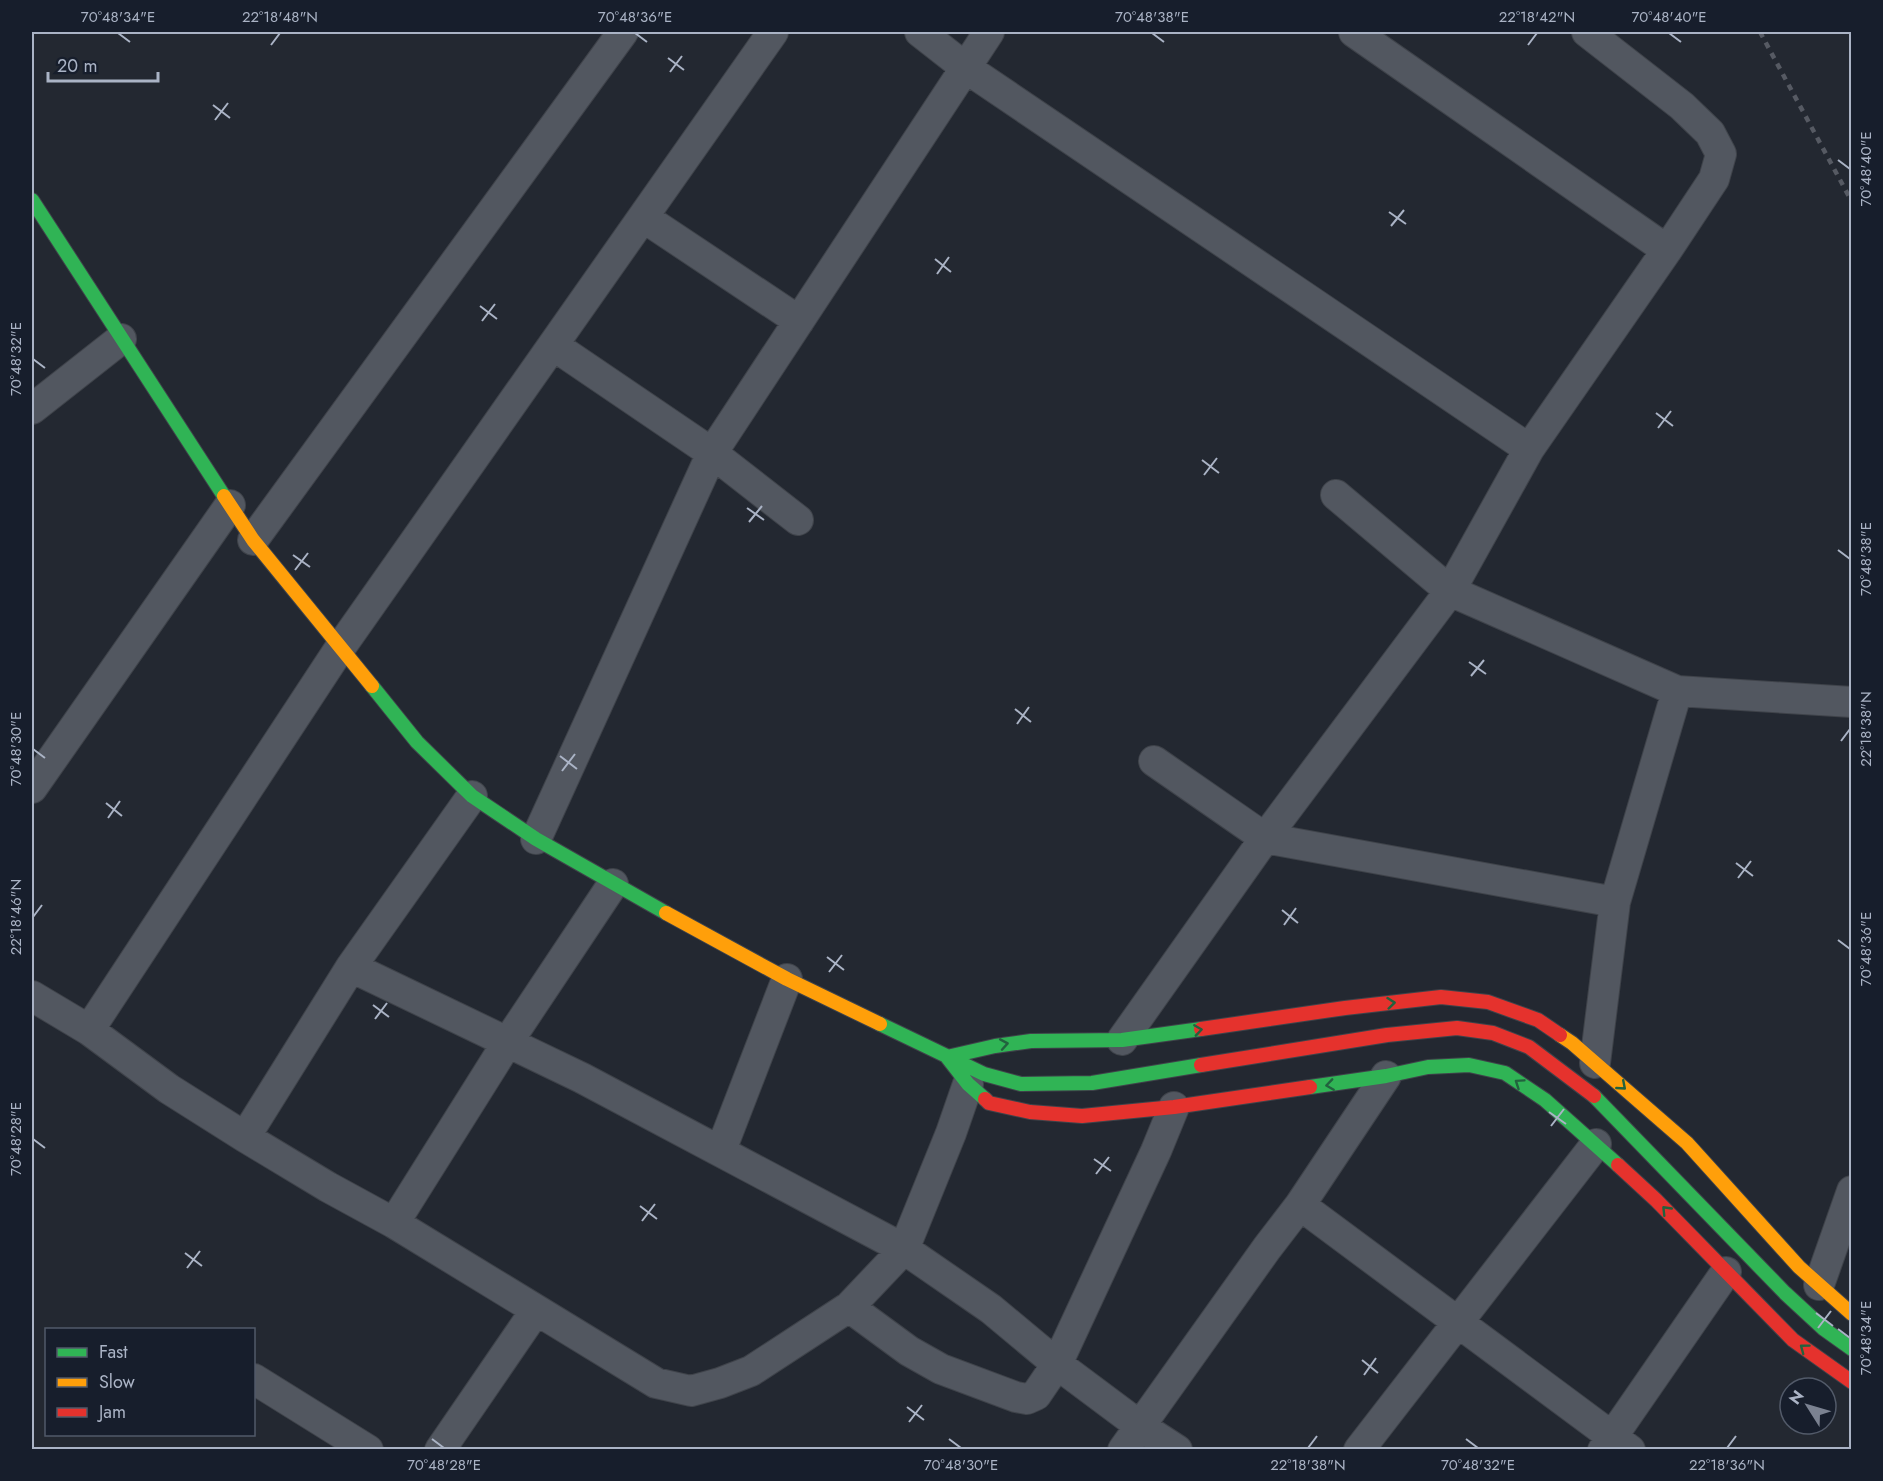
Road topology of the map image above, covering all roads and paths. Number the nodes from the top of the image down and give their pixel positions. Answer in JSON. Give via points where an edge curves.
{"nodes":[{"id":1,"x":623,"y":32,"type":"edge"},
{"id":2,"x":773,"y":32,"type":"edge"},
{"id":3,"x":920,"y":32,"type":"edge"},
{"id":4,"x":990,"y":32,"type":"edge"},
{"id":5,"x":1354,"y":32,"type":"edge"},
{"id":6,"x":1587,"y":32,"type":"edge"},
{"id":7,"x":966,"y":68,"type":"junction"},
{"id":8,"x":32,"y":200,"type":"edge"},
{"id":9,"x":643,"y":217,"type":"junction"},
{"id":10,"x":1667,"y":250,"type":"junction"},
{"id":11,"x":799,"y":321,"type":"junction"},
{"id":12,"x":121,"y":339,"type":"junction"},
{"id":13,"x":553,"y":345,"type":"junction"},
{"id":14,"x":32,"y":409,"type":"edge"},
{"id":15,"x":1529,"y":449,"type":"junction"},
{"id":16,"x":712,"y":453,"type":"junction"},
{"id":17,"x":1336,"y":495,"type":"dead end"},
{"id":18,"x":230,"y":505,"type":"junction"},
{"id":19,"x":798,"y":520,"type":"dead end"},
{"id":20,"x":253,"y":540,"type":"junction"},
{"id":21,"x":1450,"y":591,"type":"junction"},
{"id":22,"x":340,"y":648,"type":"junction"},
{"id":23,"x":1677,"y":691,"type":"junction"},
{"id":24,"x":1851,"y":702,"type":"edge"},
{"id":25,"x":1154,"y":761,"type":"dead end"},
{"id":26,"x":32,"y":788,"type":"edge"},
{"id":27,"x":472,"y":796,"type":"junction"},
{"id":28,"x":1265,"y":838,"type":"junction"},
{"id":29,"x":536,"y":839,"type":"junction"},
{"id":30,"x":613,"y":885,"type":"junction"},
{"id":31,"x":1615,"y":902,"type":"junction"},
{"id":32,"x":351,"y":968,"type":"junction"},
{"id":33,"x":787,"y":979,"type":"junction"},
{"id":34,"x":32,"y":996,"type":"edge"},
{"id":35,"x":89,"y":1030,"type":"junction"},
{"id":36,"x":1122,"y":1040,"type":"junction"},
{"id":37,"x":507,"y":1043,"type":"junction"},
{"id":38,"x":947,"y":1057,"type":"junction"},
{"id":39,"x":1595,"y":1063,"type":"junction"},
{"id":40,"x":1386,"y":1076,"type":"junction"},
{"id":41,"x":968,"y":1083,"type":"junction"},
{"id":42,"x":1174,"y":1107,"type":"junction"},
{"id":43,"x":245,"y":1137,"type":"junction"},
{"id":44,"x":1596,"y":1144,"type":"junction"},
{"id":45,"x":721,"y":1150,"type":"junction"},
{"id":46,"x":1851,"y":1191,"type":"edge"},
{"id":47,"x":1300,"y":1205,"type":"junction"},
{"id":48,"x":394,"y":1223,"type":"junction"},
{"id":49,"x":904,"y":1249,"type":"junction"},
{"id":50,"x":1726,"y":1272,"type":"junction"},
{"id":51,"x":1819,"y":1285,"type":"junction"},
{"id":52,"x":849,"y":1307,"type":"junction"},
{"id":53,"x":536,"y":1310,"type":"junction"},
{"id":54,"x":1851,"y":1314,"type":"edge"},
{"id":55,"x":1458,"y":1320,"type":"junction"},
{"id":56,"x":1851,"y":1349,"type":"edge"},
{"id":57,"x":1057,"y":1365,"type":"junction"},
{"id":58,"x":255,"y":1380,"type":"edge"},
{"id":59,"x":1851,"y":1382,"type":"edge"},
{"id":60,"x":1140,"y":1426,"type":"junction"},
{"id":61,"x":1615,"y":1445,"type":"edge"},
{"id":62,"x":368,"y":1449,"type":"edge"},
{"id":63,"x":440,"y":1449,"type":"edge"},
{"id":64,"x":1123,"y":1449,"type":"edge"},
{"id":65,"x":1177,"y":1449,"type":"edge"},
{"id":66,"x":1359,"y":1449,"type":"edge"}],
"edges":[{"from":1,"to":20,"type":"street"},
{"from":2,"to":9,"type":"street"},
{"from":3,"to":7,"type":"street"},
{"from":4,"to":7,"type":"street"},
{"from":5,"to":10,"type":"street"},
{"from":6,"to":10,"type":"street","via":[[1682,106],[1710,133],[1721,154],[1714,180]]},
{"from":7,"to":11,"type":"street"},
{"from":7,"to":15,"type":"street"},
{"from":8,"to":12,"type":"street"},
{"from":9,"to":11,"type":"street"},
{"from":9,"to":13,"type":"street"},
{"from":10,"to":15,"type":"street"},
{"from":11,"to":16,"type":"street"},
{"from":12,"to":14,"type":"street"},
{"from":12,"to":18,"type":"street"},
{"from":13,"to":16,"type":"street"},
{"from":13,"to":22,"type":"street"},
{"from":15,"to":21,"type":"street"},
{"from":16,"to":19,"type":"street"},
{"from":16,"to":29,"type":"street"},
{"from":17,"to":21,"type":"street"},
{"from":18,"to":20,"type":"street"},
{"from":18,"to":26,"type":"street"},
{"from":20,"to":22,"type":"street"},
{"from":21,"to":23,"type":"street"},
{"from":21,"to":28,"type":"street"},
{"from":22,"to":27,"type":"street","via":[[417,742]]},
{"from":22,"to":35,"type":"street"},
{"from":23,"to":24,"type":"street"},
{"from":23,"to":31,"type":"street"},
{"from":25,"to":28,"type":"street"},
{"from":27,"to":29,"type":"street"},
{"from":27,"to":32,"type":"street"},
{"from":28,"to":31,"type":"street"},
{"from":28,"to":36,"type":"street"},
{"from":29,"to":30,"type":"street"},
{"from":30,"to":33,"type":"street"},
{"from":30,"to":37,"type":"street"},
{"from":31,"to":39,"type":"street"},
{"from":32,"to":37,"type":"street"},
{"from":32,"to":43,"type":"street"},
{"from":33,"to":38,"type":"street"},
{"from":33,"to":45,"type":"street"},
{"from":34,"to":35,"type":"street"},
{"from":35,"to":43,"type":"street","via":[[169,1089]]},
{"from":38,"to":36,"type":"street","one_way":true,"via":[[1010,1043]]},
{"from":36,"to":39,"type":"street","one_way":true,"via":[[1441,997],[1488,1002],[1538,1020]]},
{"from":37,"to":45,"type":"street"},
{"from":37,"to":48,"type":"street"},
{"from":38,"to":41,"type":"street"},
{"from":38,"to":56,"type":"street","via":[[984,1074],[1021,1084],[1056,1085],[1092,1083],[1425,1030],[1457,1028],[1493,1033],[1529,1047],[1602,1102],[1785,1293]]},
{"from":39,"to":51,"type":"street","one_way":true,"via":[[1687,1143]]},
{"from":40,"to":42,"type":"street","one_way":true},
{"from":44,"to":40,"type":"street","one_way":true,"via":[[1545,1100],[1505,1073],[1469,1065],[1428,1066]]},
{"from":40,"to":47,"type":"street"},
{"from":41,"to":42,"type":"street","via":[[989,1103],[1030,1112],[1082,1116]]},
{"from":41,"to":49,"type":"street"},
{"from":42,"to":57,"type":"street"},
{"from":43,"to":48,"type":"street"},
{"from":50,"to":44,"type":"street","one_way":true},
{"from":44,"to":55,"type":"street"},
{"from":45,"to":49,"type":"street"},
{"from":46,"to":51,"type":"street"},
{"from":47,"to":55,"type":"street"},
{"from":47,"to":60,"type":"street"},
{"from":48,"to":53,"type":"street"},
{"from":49,"to":52,"type":"street"},
{"from":49,"to":57,"type":"street","via":[[991,1309]]},
{"from":59,"to":50,"type":"street","one_way":true,"via":[[1793,1340]]},
{"from":50,"to":61,"type":"street"},
{"from":51,"to":54,"type":"street"},
{"from":52,"to":53,"type":"street","via":[[751,1371],[691,1391],[656,1383]]},
{"from":52,"to":57,"type":"street","via":[[941,1369],[1016,1397],[1027,1399],[1036,1395]]},
{"from":53,"to":63,"type":"street"},
{"from":55,"to":61,"type":"street"},
{"from":55,"to":66,"type":"street"},
{"from":57,"to":60,"type":"street"},
{"from":58,"to":62,"type":"street"},
{"from":60,"to":64,"type":"street"},
{"from":60,"to":65,"type":"street"}]}
